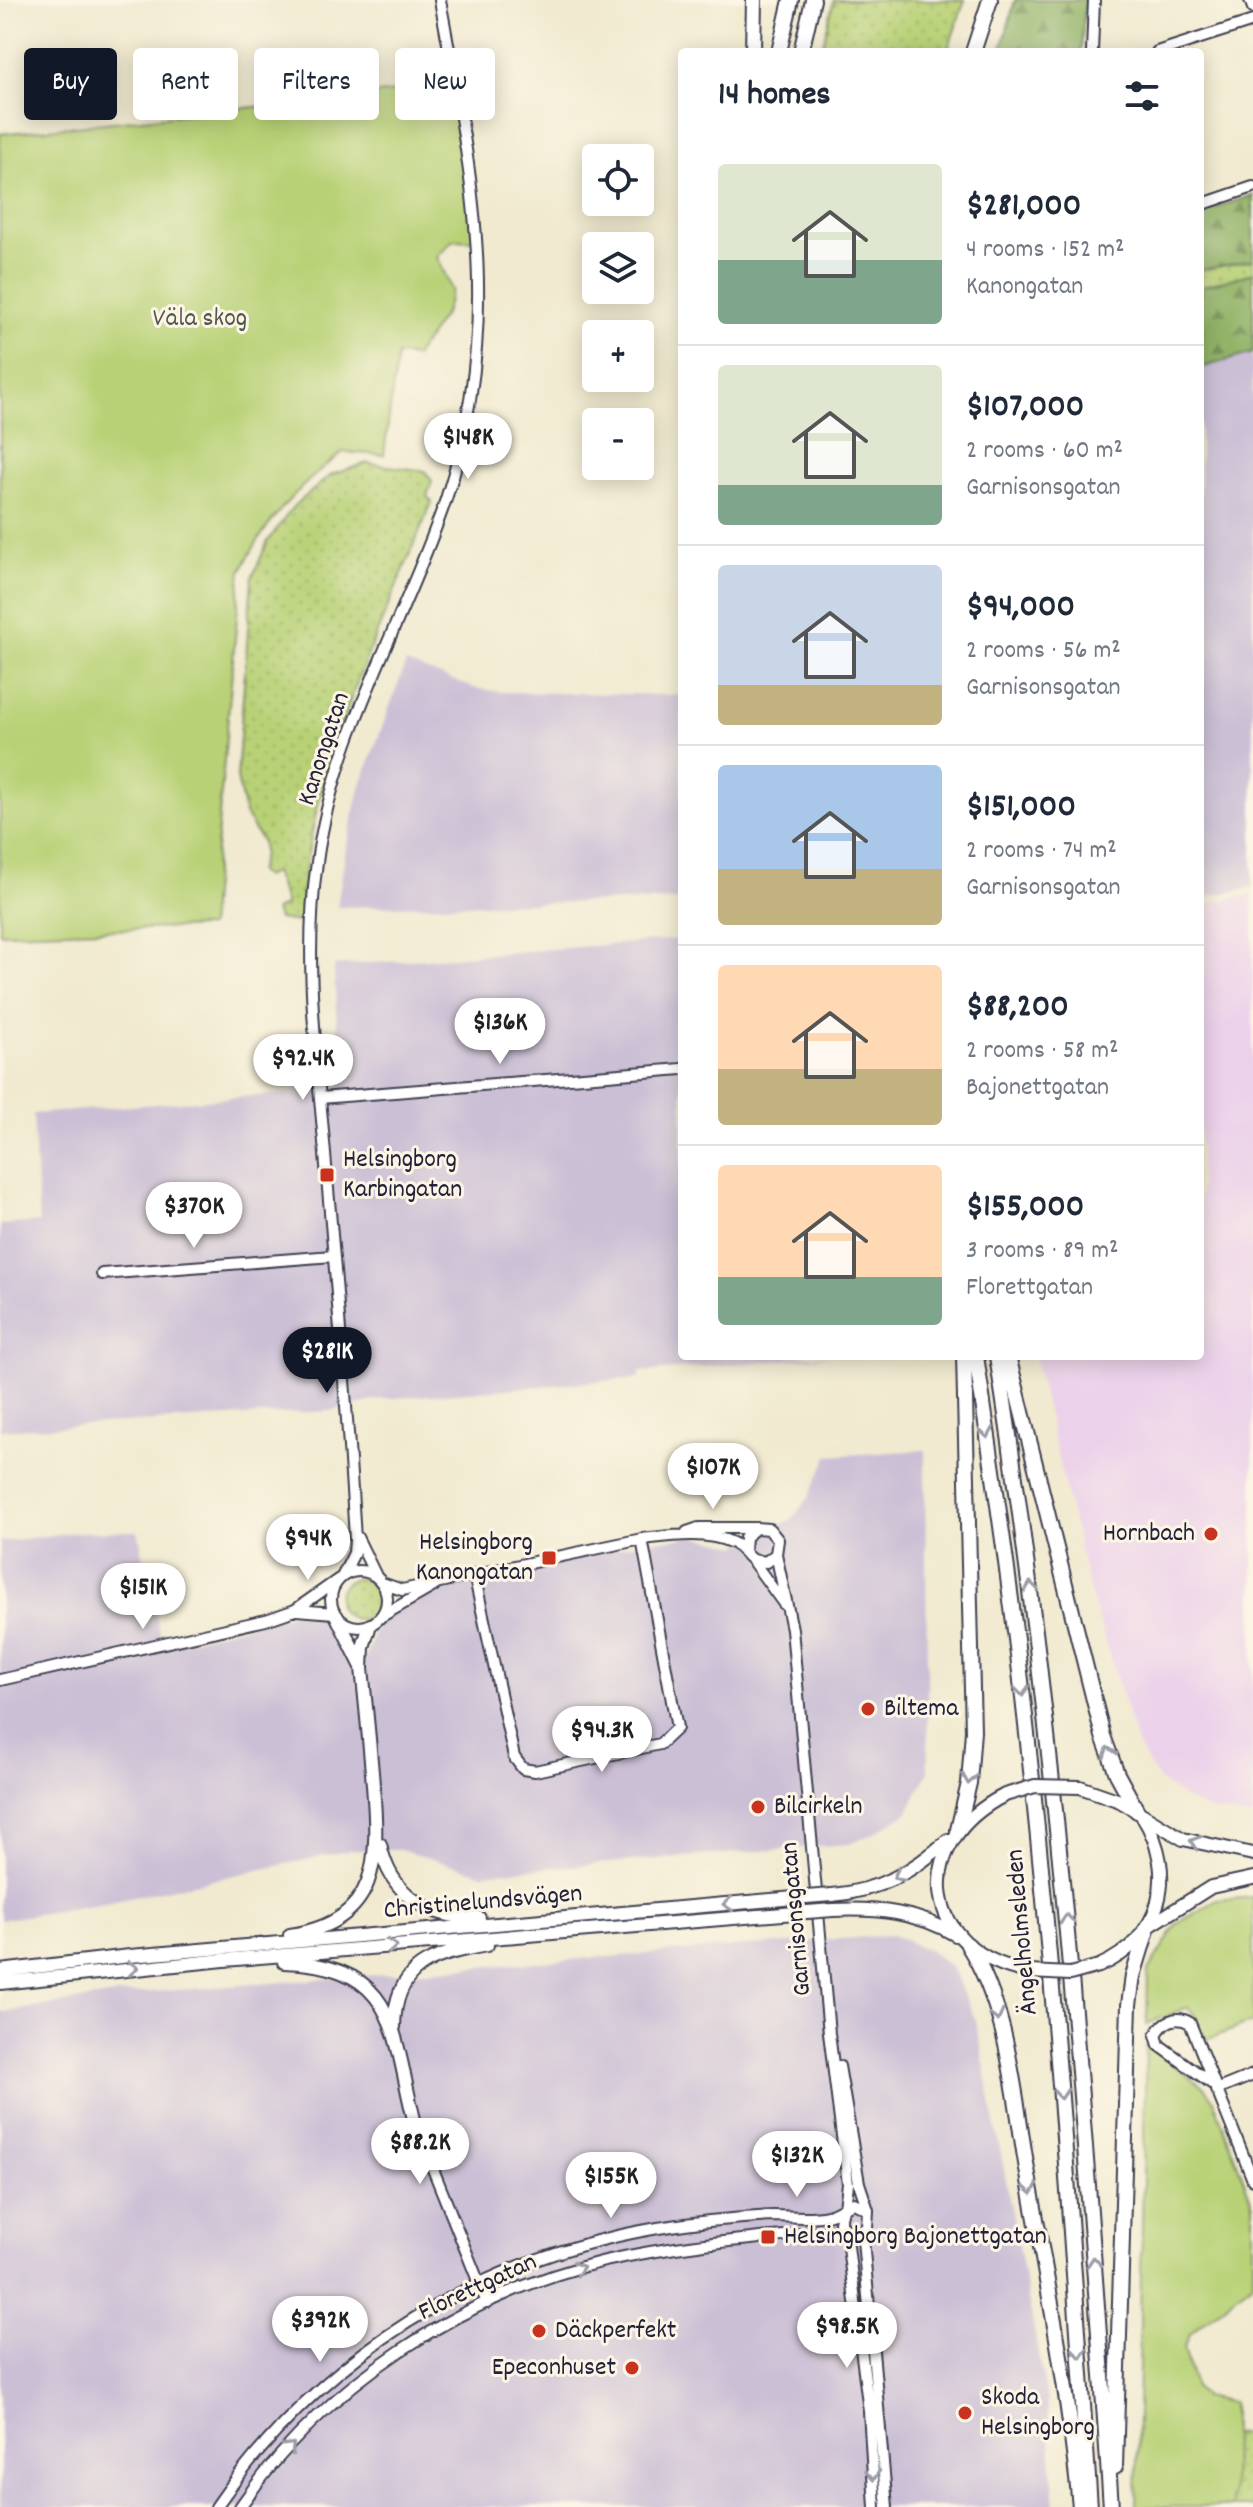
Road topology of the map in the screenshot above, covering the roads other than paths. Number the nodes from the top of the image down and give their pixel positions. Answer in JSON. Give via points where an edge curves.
{"nodes":[{"id":1,"x":440,"y":0,"type":"edge"},
{"id":2,"x":754,"y":0,"type":"edge"},
{"id":3,"x":791,"y":0,"type":"edge"},
{"id":4,"x":813,"y":0,"type":"edge"},
{"id":5,"x":990,"y":0,"type":"edge"},
{"id":6,"x":1094,"y":0,"type":"edge"},
{"id":7,"x":1250,"y":0,"type":"edge"},
{"id":8,"x":1253,"y":8,"type":"edge"},
{"id":9,"x":1253,"y":21,"type":"edge"},
{"id":10,"x":753,"y":48,"type":"edge"},
{"id":11,"x":780,"y":48,"type":"edge"},
{"id":12,"x":802,"y":48,"type":"edge"},
{"id":13,"x":974,"y":48,"type":"edge"},
{"id":14,"x":1092,"y":48,"type":"edge"},
{"id":15,"x":1169,"y":48,"type":"edge"},
{"id":16,"x":1253,"y":187,"type":"edge"},
{"id":17,"x":1204,"y":204,"type":"edge"},
{"id":18,"x":678,"y":1069,"type":"edge"},
{"id":19,"x":320,"y":1098,"type":"junction"},
{"id":20,"x":333,"y":1256,"type":"junction"},
{"id":21,"x":102,"y":1274,"type":"dead end"},
{"id":22,"x":964,"y":1360,"type":"edge"},
{"id":23,"x":977,"y":1360,"type":"edge"},
{"id":24,"x":998,"y":1360,"type":"edge"},
{"id":25,"x":1009,"y":1360,"type":"edge"},
{"id":26,"x":756,"y":1528,"type":"junction"},
{"id":27,"x":355,"y":1531,"type":"junction"},
{"id":28,"x":677,"y":1535,"type":"junction"},
{"id":29,"x":642,"y":1539,"type":"junction"},
{"id":30,"x":744,"y":1551,"type":"junction"},
{"id":31,"x":776,"y":1554,"type":"junction"},
{"id":32,"x":752,"y":1560,"type":"junction"},
{"id":33,"x":474,"y":1574,"type":"junction"},
{"id":34,"x":340,"y":1578,"type":"junction"},
{"id":35,"x":379,"y":1580,"type":"junction"},
{"id":36,"x":447,"y":1580,"type":"junction"},
{"id":37,"x":295,"y":1610,"type":"junction"},
{"id":38,"x":787,"y":1610,"type":"junction"},
{"id":39,"x":335,"y":1614,"type":"junction"},
{"id":40,"x":373,"y":1623,"type":"junction"},
{"id":41,"x":362,"y":1668,"type":"junction"},
{"id":42,"x":0,"y":1680,"type":"edge"},
{"id":43,"x":1140,"y":1813,"type":"junction"},
{"id":44,"x":376,"y":1826,"type":"junction"},
{"id":45,"x":956,"y":1833,"type":"junction"},
{"id":46,"x":1253,"y":1854,"type":"edge"},
{"id":47,"x":1253,"y":1878,"type":"edge"},
{"id":48,"x":546,"y":1918,"type":"junction"},
{"id":49,"x":1149,"y":1928,"type":"junction"},
{"id":50,"x":590,"y":1930,"type":"junction"},
{"id":51,"x":963,"y":1941,"type":"junction"},
{"id":52,"x":180,"y":1951,"type":"junction"},
{"id":53,"x":224,"y":1960,"type":"junction"},
{"id":54,"x":0,"y":1971,"type":"edge"},
{"id":55,"x":0,"y":1983,"type":"edge"},
{"id":56,"x":829,"y":2033,"type":"junction"},
{"id":57,"x":394,"y":2035,"type":"junction"},
{"id":58,"x":1253,"y":2075,"type":"edge"},
{"id":59,"x":1215,"y":2088,"type":"junction"},
{"id":60,"x":416,"y":2127,"type":"joint"},
{"id":61,"x":1253,"y":2180,"type":"edge"},
{"id":62,"x":844,"y":2208,"type":"junction"},
{"id":63,"x":868,"y":2210,"type":"junction"},
{"id":64,"x":867,"y":2228,"type":"junction"},
{"id":65,"x":846,"y":2230,"type":"junction"},
{"id":66,"x":478,"y":2282,"type":"junction"},
{"id":67,"x":487,"y":2303,"type":"junction"},
{"id":68,"x":216,"y":2507,"type":"edge"},
{"id":69,"x":240,"y":2507,"type":"edge"},
{"id":70,"x":875,"y":2507,"type":"edge"},
{"id":71,"x":887,"y":2507,"type":"edge"},
{"id":72,"x":1080,"y":2507,"type":"edge"},
{"id":73,"x":1090,"y":2507,"type":"edge"},
{"id":74,"x":1111,"y":2507,"type":"edge"}],
"edges":[{"from":1,"to":19,"type":"street","name":"Kanongatan","via":[[477,219],[481,307],[476,366],[445,500],[352,727],[323,823],[311,914]]},
{"from":2,"to":10,"type":"highway"},
{"from":3,"to":11,"type":"highway"},
{"from":4,"to":12,"type":"highway"},
{"from":5,"to":13,"type":"highway"},
{"from":6,"to":14,"type":"street"},
{"from":7,"to":8,"type":"street"},
{"from":9,"to":15,"type":"street"},
{"from":16,"to":17,"type":"street"},
{"from":18,"to":19,"type":"street"},
{"from":19,"to":20,"type":"street","name":"Kanongatan"},
{"from":20,"to":21,"type":"street"},
{"from":20,"to":27,"type":"street","name":"Kanongatan"},
{"from":22,"to":45,"type":"highway","one_way":true,"via":[[973,1731],[969,1783]]},
{"from":23,"to":73,"type":"highway","name":"Ängelholmsleden","one_way":true,"via":[[1010,1590],[1043,1881]]},
{"from":74,"to":24,"type":"highway","name":"Ängelholmsleden","one_way":true,"via":[[1069,1942],[1037,1640]]},
{"from":43,"to":25,"type":"highway","one_way":true,"via":[[1103,1736]]},
{"from":26,"to":28,"type":"street","name":"Garnisonsgatan","via":[[699,1528]]},
{"from":26,"to":30,"type":"street","via":[[745,1537]]},
{"from":26,"to":31,"type":"street","name":"Garnisonsgatan","via":[[775,1534]]},
{"from":27,"to":34,"type":"street","name":"Kanongatan","via":[[354,1553]]},
{"from":27,"to":35,"type":"street","name":"Kanongatan"},
{"from":28,"to":29,"type":"street","name":"Garnisonsgatan"},
{"from":28,"to":30,"type":"street","name":"Garnisonsgatan","via":[[723,1539]]},
{"from":29,"to":33,"type":"street","name":"Garnisonsgatan"},
{"from":29,"to":33,"type":"street","via":[[677,1728],[660,1744],[535,1771],[523,1769],[514,1757]]},
{"from":30,"to":32,"type":"street","name":"Garnisonsgatan"},
{"from":31,"to":32,"type":"street","via":[[766,1562]]},
{"from":31,"to":38,"type":"street","name":"Garnisonsgatan"},
{"from":32,"to":38,"type":"street","name":"Garnisonsgatan"},
{"from":33,"to":36,"type":"street","name":"Garnisonsgatan"},
{"from":34,"to":35,"type":"street","via":[[359,1571]]},
{"from":34,"to":37,"type":"street"},
{"from":34,"to":39,"type":"street","via":[[331,1599]]},
{"from":35,"to":36,"type":"street","name":"Garnisonsgatan","via":[[402,1590]]},
{"from":35,"to":40,"type":"street","via":[[386,1603]]},
{"from":36,"to":40,"type":"street","name":"Garnisonsgatan"},
{"from":37,"to":39,"type":"street"},
{"from":37,"to":42,"type":"street"},
{"from":38,"to":56,"type":"street","name":"Garnisonsgatan"},
{"from":39,"to":40,"type":"street","via":[[348,1625]]},
{"from":39,"to":41,"type":"main road"},
{"from":40,"to":41,"type":"main road","via":[[363,1647]]},
{"from":41,"to":44,"type":"main road"},
{"from":43,"to":45,"type":"main road","bridge":true,"via":[[1080,1787],[1035,1786],[983,1807]]},
{"from":46,"to":43,"type":"main road","one_way":true,"via":[[1183,1839]]},
{"from":43,"to":49,"type":"main road","via":[[1163,1871]]},
{"from":44,"to":48,"type":"main road","via":[[391,1878],[417,1904],[455,1917]]},
{"from":44,"to":52,"type":"main road","via":[[371,1879],[359,1900],[334,1920],[300,1934]]},
{"from":45,"to":48,"type":"main road","name":"Christinelundsvägen","one_way":true,"bridge":true,"via":[[906,1873],[870,1889]]},
{"from":45,"to":51,"type":"main road","via":[[942,1860],[940,1883],[943,1905]]},
{"from":47,"to":49,"type":"main road","via":[[1211,1887]]},
{"from":48,"to":52,"type":"main road","name":"Christinelundsvägen"},
{"from":49,"to":51,"type":"main road","bridge":true,"via":[[1132,1946],[1099,1966],[1070,1974],[1029,1972],[993,1961]]},
{"from":49,"to":74,"type":"highway","via":[[1129,2005]]},
{"from":50,"to":51,"type":"main road","name":"Christinelundsvägen","bridge":true,"via":[[833,1910],[913,1914]]},
{"from":53,"to":50,"type":"main road","name":"Christinelundsvägen","one_way":true},
{"from":50,"to":57,"type":"main road","via":[[468,1949],[424,1964],[399,1987]]},
{"from":51,"to":72,"type":"highway","one_way":true,"via":[[988,1983],[1006,2051],[1053,2302]]},
{"from":52,"to":54,"type":"main road","name":"Christinelundsvägen"},
{"from":55,"to":53,"type":"main road","name":"Christinelundsvägen","one_way":true},
{"from":53,"to":57,"type":"main road","via":[[309,1962],[343,1970],[375,1994]]},
{"from":56,"to":62,"type":"street","name":"Garnisonsgatan","via":[[848,2184]]},
{"from":56,"to":63,"type":"street","name":"Garnisonsgatan"},
{"from":57,"to":60,"type":"main road"},
{"from":58,"to":59,"type":"street"},
{"from":59,"to":59,"type":"street","via":[[1159,2045],[1156,2035],[1166,2022],[1190,2023]]},
{"from":59,"to":61,"type":"street"},
{"from":60,"to":66,"type":"street"},
{"from":62,"to":63,"type":"street","via":[[858,2203]]},
{"from":62,"to":65,"type":"street","name":"Garnisonsgatan","via":[[840,2218]]},
{"from":62,"to":66,"type":"street","name":"Florettgatan","via":[[828,2215],[720,2221],[611,2237]]},
{"from":63,"to":64,"type":"street","name":"Garnisonsgatan"},
{"from":64,"to":65,"type":"street","via":[[859,2233]]},
{"from":64,"to":71,"type":"street","name":"Garnisonsgatan","via":[[863,2240]]},
{"from":67,"to":65,"type":"street","name":"Florettgatan","one_way":true,"via":[[609,2260]]},
{"from":65,"to":70,"type":"street","name":"Garnisonsgatan","one_way":true,"via":[[869,2411]]},
{"from":66,"to":67,"type":"street"},
{"from":66,"to":68,"type":"street","name":"Florettgatan","via":[[395,2328],[330,2378],[272,2433]]},
{"from":69,"to":67,"type":"street","name":"Florettgatan","one_way":true,"via":[[281,2456],[354,2386],[434,2330]]}]}
